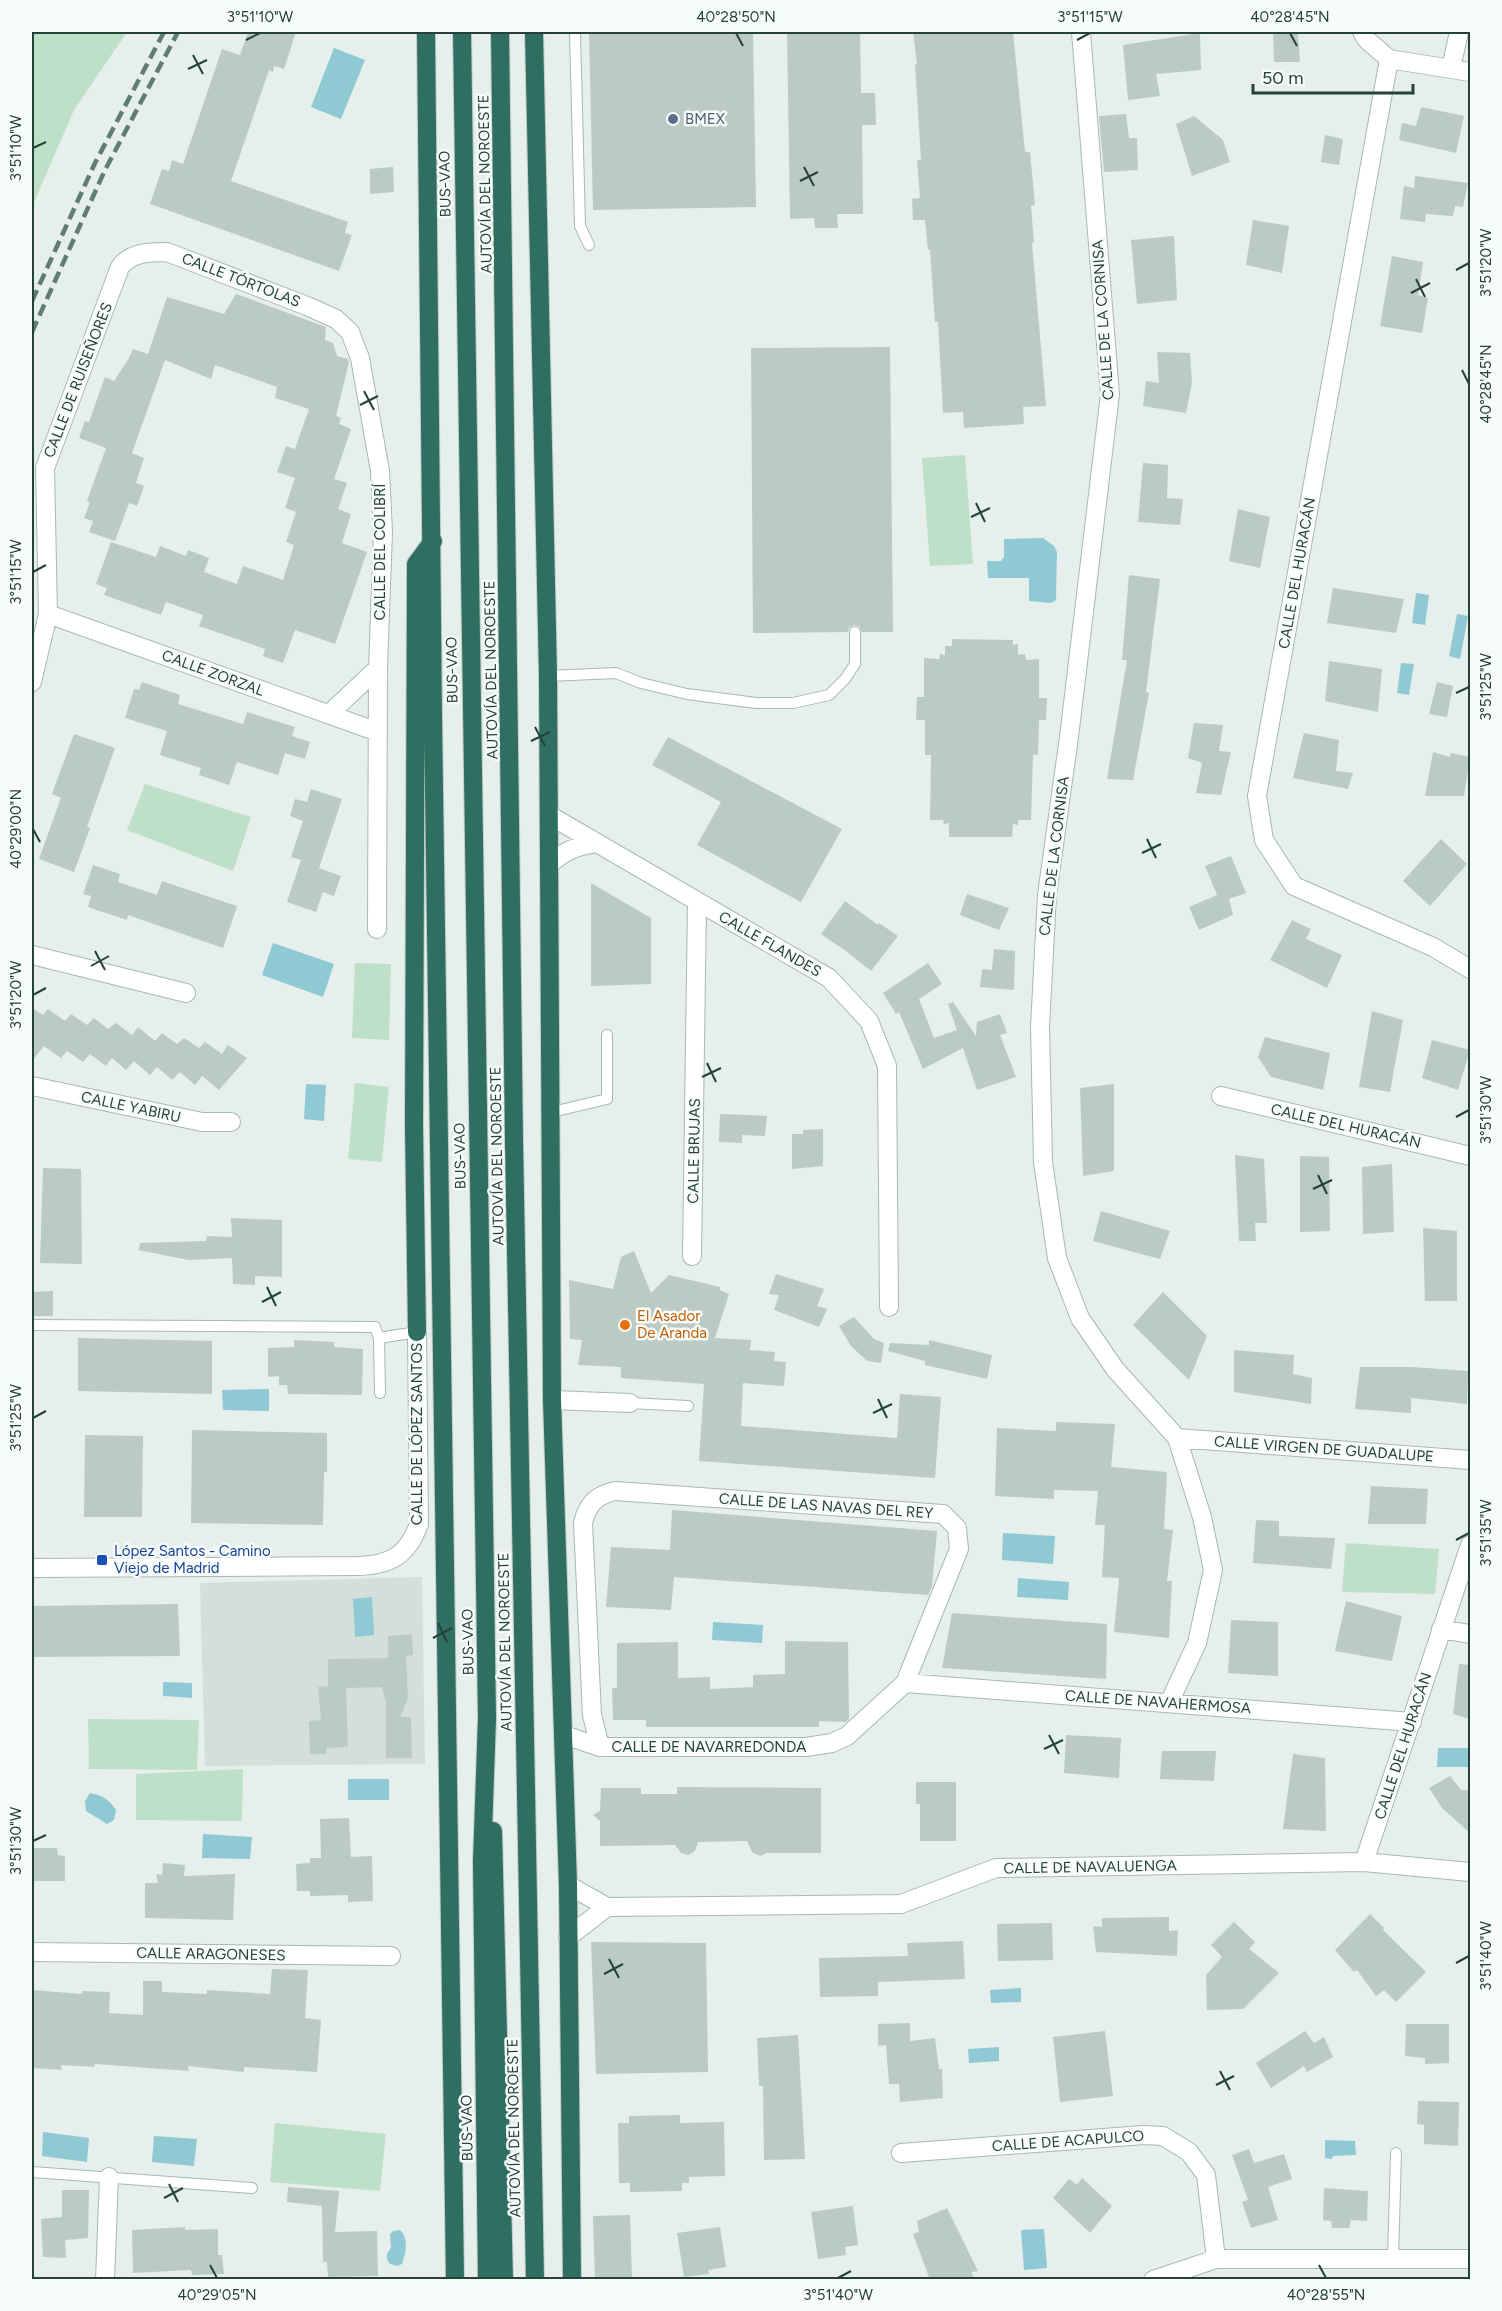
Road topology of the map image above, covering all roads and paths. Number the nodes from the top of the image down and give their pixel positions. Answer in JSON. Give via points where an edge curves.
{"nodes":[{"id":1,"x":426,"y":32,"type":"edge"},
{"id":2,"x":462,"y":32,"type":"edge"},
{"id":3,"x":500,"y":32,"type":"edge"},
{"id":4,"x":534,"y":32,"type":"edge"},
{"id":5,"x":543,"y":32,"type":"edge"},
{"id":6,"x":575,"y":32,"type":"edge"},
{"id":7,"x":1081,"y":32,"type":"edge"},
{"id":8,"x":1362,"y":32,"type":"edge"},
{"id":9,"x":1459,"y":32,"type":"edge"},
{"id":10,"x":1389,"y":59,"type":"junction"},
{"id":11,"x":1451,"y":68,"type":"junction"},
{"id":12,"x":1470,"y":72,"type":"edge"},
{"id":13,"x":539,"y":229,"type":"junction"},
{"id":14,"x":590,"y":245,"type":"dead end"},
{"id":15,"x":125,"y":260,"type":"joint"},
{"id":16,"x":350,"y":332,"type":"joint"},
{"id":17,"x":433,"y":541,"type":"junction"},
{"id":18,"x":48,"y":614,"type":"junction"},
{"id":19,"x":855,"y":632,"type":"dead end"},
{"id":20,"x":378,"y":668,"type":"junction"},
{"id":21,"x":548,"y":676,"type":"junction"},
{"id":22,"x":32,"y":682,"type":"edge"},
{"id":23,"x":329,"y":714,"type":"junction"},
{"id":24,"x":378,"y":732,"type":"junction"},
{"id":25,"x":549,"y":815,"type":"junction"},
{"id":26,"x":596,"y":843,"type":"junction"},
{"id":27,"x":550,"y":864,"type":"junction"},
{"id":28,"x":698,"y":902,"type":"junction"},
{"id":29,"x":377,"y":929,"type":"dead end"},
{"id":30,"x":32,"y":955,"type":"edge"},
{"id":31,"x":1470,"y":969,"type":"edge"},
{"id":32,"x":186,"y":993,"type":"dead end"},
{"id":33,"x":607,"y":1035,"type":"dead end"},
{"id":34,"x":32,"y":1086,"type":"edge"},
{"id":35,"x":1221,"y":1096,"type":"dead end"},
{"id":36,"x":552,"y":1112,"type":"junction"},
{"id":37,"x":231,"y":1122,"type":"dead end"},
{"id":38,"x":1470,"y":1156,"type":"edge"},
{"id":39,"x":692,"y":1256,"type":"dead end"},
{"id":40,"x":890,"y":1306,"type":"dead end"},
{"id":41,"x":32,"y":1325,"type":"edge"},
{"id":42,"x":417,"y":1332,"type":"junction"},
{"id":43,"x":379,"y":1338,"type":"junction"},
{"id":44,"x":380,"y":1393,"type":"dead end"},
{"id":45,"x":552,"y":1400,"type":"junction"},
{"id":46,"x":630,"y":1403,"type":"joint"},
{"id":47,"x":688,"y":1406,"type":"dead end"},
{"id":48,"x":1177,"y":1438,"type":"junction"},
{"id":49,"x":1470,"y":1460,"type":"edge"},
{"id":50,"x":1470,"y":1545,"type":"edge"},
{"id":51,"x":32,"y":1568,"type":"edge"},
{"id":52,"x":1441,"y":1629,"type":"junction"},
{"id":53,"x":1470,"y":1634,"type":"edge"},
{"id":54,"x":905,"y":1683,"type":"junction"},
{"id":55,"x":1169,"y":1703,"type":"junction"},
{"id":56,"x":487,"y":1718,"type":"junction"},
{"id":57,"x":1412,"y":1722,"type":"junction"},
{"id":58,"x":564,"y":1735,"type":"junction"},
{"id":59,"x":600,"y":1747,"type":"junction"},
{"id":60,"x":1364,"y":1862,"type":"junction"},
{"id":61,"x":1470,"y":1872,"type":"edge"},
{"id":62,"x":568,"y":1885,"type":"junction"},
{"id":63,"x":607,"y":1907,"type":"junction"},
{"id":64,"x":568,"y":1937,"type":"junction"},
{"id":65,"x":32,"y":1952,"type":"edge"},
{"id":66,"x":390,"y":1956,"type":"dead end"},
{"id":67,"x":901,"y":2153,"type":"dead end"},
{"id":68,"x":1396,"y":2153,"type":"dead end"},
{"id":69,"x":32,"y":2172,"type":"edge"},
{"id":70,"x":109,"y":2177,"type":"junction"},
{"id":71,"x":252,"y":2188,"type":"dead end"},
{"id":72,"x":1216,"y":2259,"type":"junction"},
{"id":73,"x":1393,"y":2259,"type":"junction"},
{"id":74,"x":1470,"y":2259,"type":"edge"},
{"id":75,"x":105,"y":2280,"type":"edge"},
{"id":76,"x":455,"y":2280,"type":"edge"},
{"id":77,"x":486,"y":2280,"type":"edge"},
{"id":78,"x":504,"y":2280,"type":"edge"},
{"id":79,"x":534,"y":2280,"type":"edge"},
{"id":80,"x":572,"y":2280,"type":"edge"},
{"id":81,"x":1153,"y":2280,"type":"edge"}],
"edges":[{"from":1,"to":17,"type":"highway"},
{"from":2,"to":56,"type":"highway","name":"BUS-VAO"},
{"from":3,"to":79,"type":"highway","name":"AUTOVÍA DEL NOROESTE"},
{"from":4,"to":13,"type":"highway"},
{"from":5,"to":13,"type":"street"},
{"from":6,"to":14,"type":"lane","via":[[580,226]]},
{"from":7,"to":48,"type":"street","name":"CALLE DE LA CORNISA","via":[[1110,394],[1047,895],[1040,1027],[1043,1162],[1057,1258],[1080,1318],[1115,1369]]},
{"from":8,"to":10,"type":"street"},
{"from":9,"to":11,"type":"street"},
{"from":10,"to":11,"type":"street"},
{"from":10,"to":31,"type":"street","name":"CALLE DEL HURACÁN","via":[[1257,796],[1264,840],[1294,886],[1433,947]]},
{"from":11,"to":12,"type":"street"},
{"from":13,"to":21,"type":"highway"},
{"from":15,"to":16,"type":"street","name":"CALLE TÓRTOLAS","via":[[144,252],[167,252],[307,306],[336,319]]},
{"from":15,"to":18,"type":"street","name":"CALLE DE RUISEÑORES","via":[[45,468]]},
{"from":16,"to":20,"type":"street","name":"CALLE DEL COLIBRÍ","via":[[360,357],[380,471]]},
{"from":17,"to":42,"type":"highway","via":[[416,564]]},
{"from":17,"to":76,"type":"highway"},
{"from":18,"to":22,"type":"street","name":"CALLE DE RUISEÑORES"},
{"from":18,"to":23,"type":"street","name":"CALLE ZORZAL"},
{"from":19,"to":21,"type":"lane","via":[[855,664],[845,680],[829,694],[793,703],[715,698],[641,683],[616,673]]},
{"from":20,"to":23,"type":"street"},
{"from":20,"to":24,"type":"street","name":"CALLE DEL COLIBRÍ"},
{"from":21,"to":25,"type":"highway"},
{"from":23,"to":24,"type":"street","name":"CALLE ZORZAL"},
{"from":24,"to":29,"type":"street","name":"CALLE DEL COLIBRÍ"},
{"from":25,"to":26,"type":"street","name":"CALLE FLANDES"},
{"from":25,"to":27,"type":"highway"},
{"from":26,"to":27,"type":"street","via":[[567,850]]},
{"from":26,"to":28,"type":"street","name":"CALLE FLANDES"},
{"from":27,"to":36,"type":"highway"},
{"from":28,"to":39,"type":"street","name":"CALLE BRUJAS"},
{"from":28,"to":40,"type":"street","name":"CALLE FLANDES","via":[[829,978],[870,1020],[887,1066]]},
{"from":30,"to":32,"type":"street"},
{"from":33,"to":36,"type":"lane","via":[[607,1099]]},
{"from":34,"to":37,"type":"street","name":"CALLE YABIRU","via":[[202,1122]]},
{"from":35,"to":38,"type":"street","name":"CALLE DEL HURACÁN"},
{"from":36,"to":45,"type":"highway"},
{"from":41,"to":43,"type":"lane","via":[[375,1327]]},
{"from":42,"to":43,"type":"lane"},
{"from":42,"to":51,"type":"street","name":"CALLE DE LÓPEZ SANTOS","via":[[419,1524],[415,1536],[389,1562],[358,1559],[254,1567]]},
{"from":43,"to":44,"type":"lane"},
{"from":45,"to":46,"type":"street"},
{"from":45,"to":58,"type":"highway"},
{"from":46,"to":47,"type":"lane"},
{"from":48,"to":49,"type":"street","name":"CALLE VIRGEN DE GUADALUPE"},
{"from":48,"to":55,"type":"street","name":"CALLE DE LA CORNISA","via":[[1202,1517],[1213,1570],[1197,1643]]},
{"from":50,"to":52,"type":"street","name":"CALLE DEL HURACÁN"},
{"from":52,"to":53,"type":"street"},
{"from":52,"to":57,"type":"street","name":"CALLE DEL HURACÁN"},
{"from":54,"to":55,"type":"street","name":"CALLE DE NAVAHERMOSA"},
{"from":54,"to":59,"type":"street","name":"CALLE DE NAVARREDONDA","via":[[847,1736],[832,1743],[806,1748]]},
{"from":54,"to":59,"type":"street","name":"CALLE DE LAS NAVAS DEL REY","via":[[959,1550],[957,1528],[943,1514],[615,1491],[597,1498],[586,1511],[583,1524],[592,1715]]},
{"from":55,"to":57,"type":"street","name":"CALLE DE NAVAHERMOSA"},
{"from":56,"to":77,"type":"highway","name":"BUS-VAO","via":[[482,1861]]},
{"from":56,"to":78,"type":"highway","via":[[495,1859]]},
{"from":57,"to":60,"type":"street","name":"CALLE DEL HURACÁN"},
{"from":58,"to":59,"type":"street","name":"CALLE DE NAVARREDONDA"},
{"from":58,"to":62,"type":"highway"},
{"from":60,"to":61,"type":"street","name":"CALLE DE NAVALUENGA"},
{"from":60,"to":63,"type":"street","name":"CALLE DE NAVALUENGA","via":[[996,1868],[901,1904]]},
{"from":62,"to":63,"type":"street"},
{"from":62,"to":64,"type":"highway"},
{"from":63,"to":64,"type":"street"},
{"from":64,"to":80,"type":"highway"},
{"from":65,"to":66,"type":"street","name":"CALLE ARAGONESES"},
{"from":67,"to":72,"type":"street","name":"CALLE DE ACAPULCO","via":[[1144,2134],[1163,2136],[1189,2152],[1206,2175]]},
{"from":68,"to":73,"type":"lane"},
{"from":69,"to":70,"type":"lane"},
{"from":70,"to":71,"type":"lane"},
{"from":70,"to":75,"type":"street"},
{"from":72,"to":73,"type":"street"},
{"from":72,"to":81,"type":"street"},
{"from":73,"to":74,"type":"street"}]}
